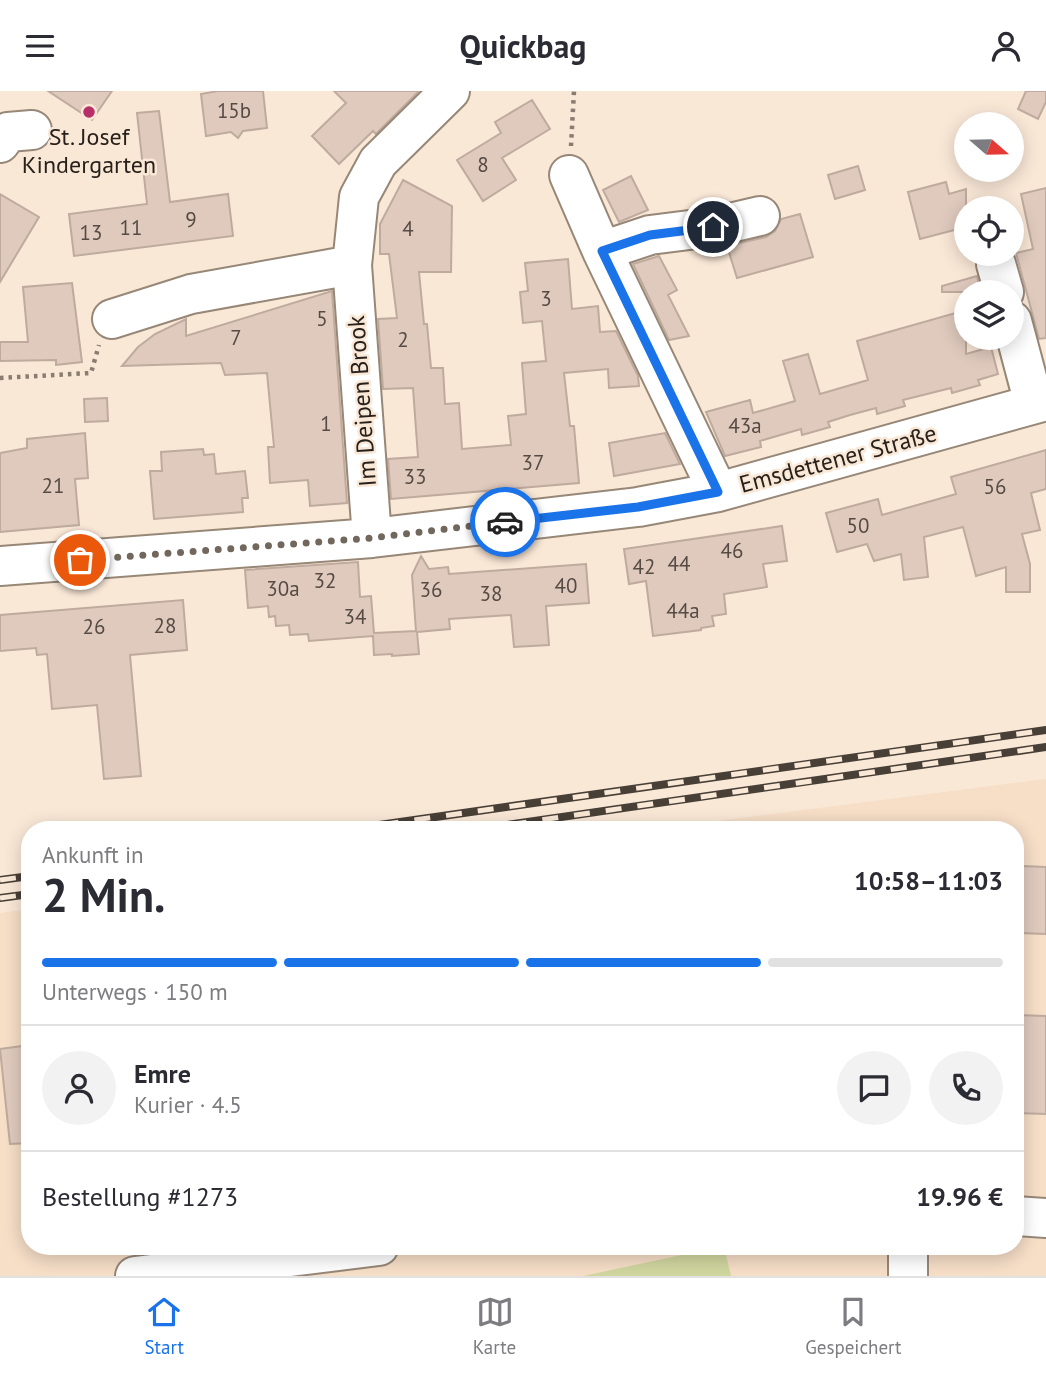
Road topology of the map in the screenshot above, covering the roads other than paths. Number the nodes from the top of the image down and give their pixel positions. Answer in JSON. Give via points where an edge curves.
{"nodes":[{"id":1,"x":450,"y":91,"type":"edge"},
{"id":2,"x":569,"y":175,"type":"road end"},
{"id":3,"x":760,"y":216,"type":"dead end"},
{"id":4,"x":602,"y":251,"type":"junction"},
{"id":5,"x":352,"y":265,"type":"junction"},
{"id":6,"x":111,"y":319,"type":"road end"},
{"id":7,"x":1022,"y":350,"type":"edge"},
{"id":8,"x":1040,"y":403,"type":"edge"},
{"id":9,"x":718,"y":492,"type":"junction"},
{"id":10,"x":372,"y":538,"type":"junction"},
{"id":11,"x":0,"y":566,"type":"edge"},
{"id":12,"x":1024,"y":1217,"type":"edge"},
{"id":13,"x":1046,"y":1218,"type":"edge"},
{"id":14,"x":306,"y":1255,"type":"edge"},
{"id":15,"x":908,"y":1255,"type":"edge"},
{"id":16,"x":135,"y":1276,"type":"edge"},
{"id":17,"x":908,"y":1276,"type":"edge"}],
"edges":[{"from":1,"to":5,"type":"street","name":"Im Deipen Brook","via":[[378,162],[359,197]]},
{"from":2,"to":4,"type":"street"},
{"from":3,"to":4,"type":"street","via":[[650,235]]},
{"from":4,"to":9,"type":"street"},
{"from":5,"to":6,"type":"street","via":[[191,294]]},
{"from":5,"to":10,"type":"street","name":"Im Deipen Brook"},
{"from":7,"to":8,"type":"street"},
{"from":8,"to":9,"type":"street","name":"Emsdettener Straße"},
{"from":9,"to":10,"type":"street","name":"Emsdettener Straße","via":[[638,507]]},
{"from":10,"to":11,"type":"street","name":"Emsdettener Straße"},
{"from":12,"to":13,"type":"street"},
{"from":14,"to":16,"type":"street"},
{"from":15,"to":17,"type":"street"}]}
